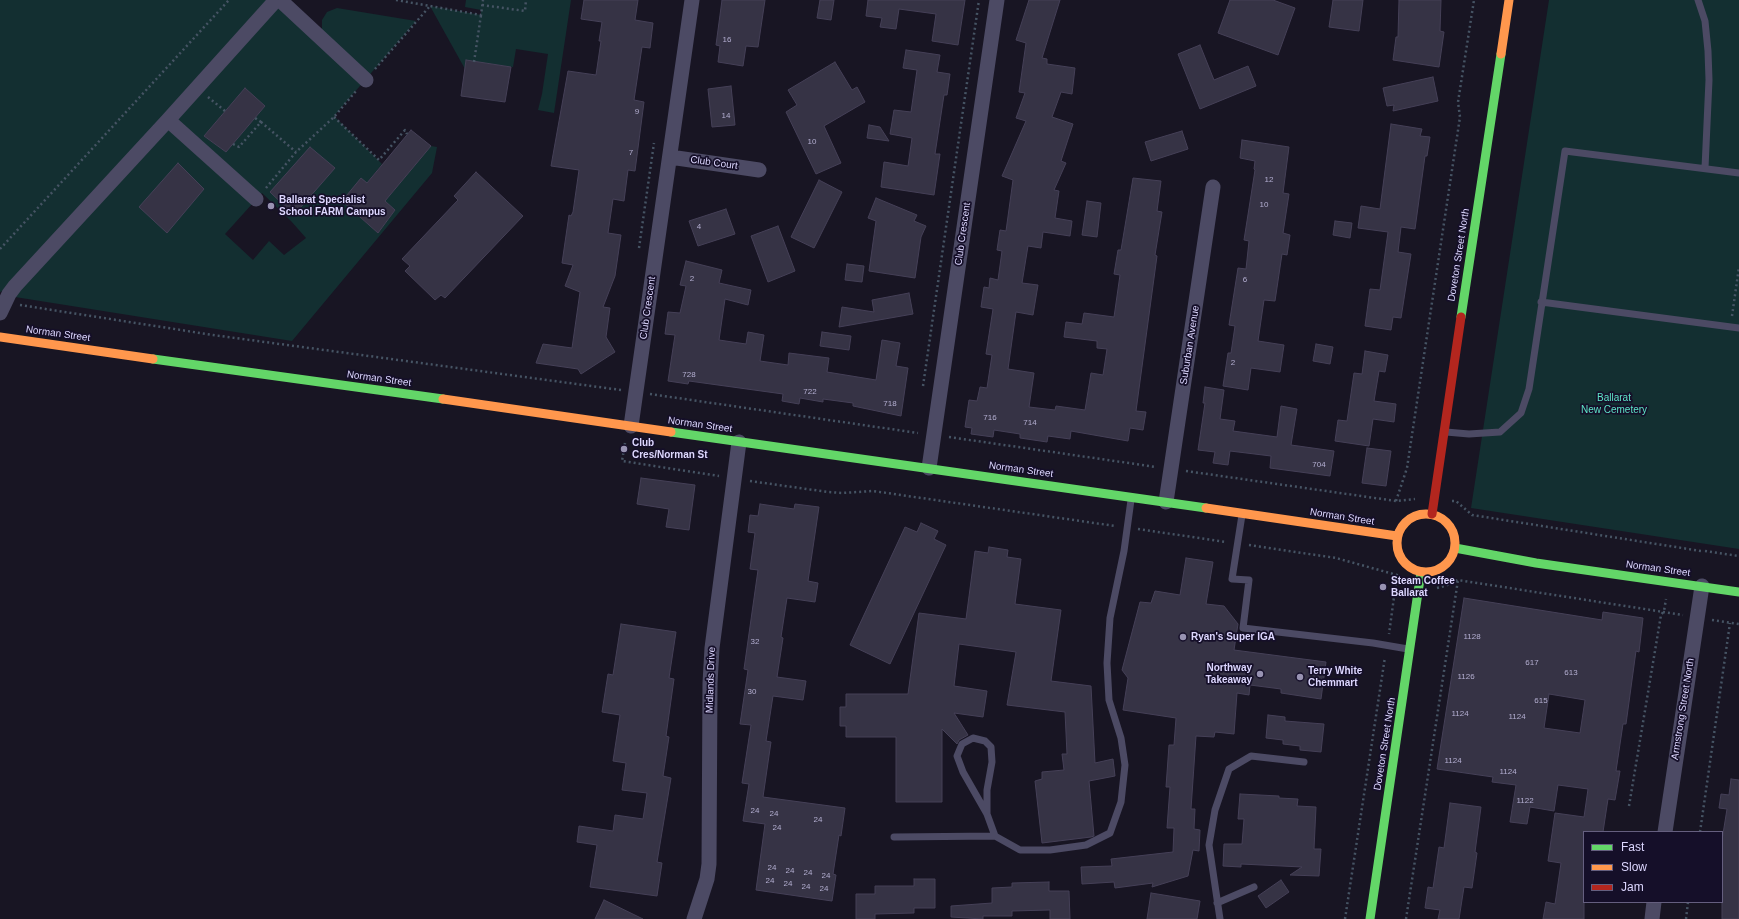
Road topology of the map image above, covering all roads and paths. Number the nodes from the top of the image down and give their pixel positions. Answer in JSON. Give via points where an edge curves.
{"nodes":[{"id":1,"x":229,"y":0,"type":"edge"},
{"id":2,"x":276,"y":0,"type":"edge"},
{"id":3,"x":280,"y":0,"type":"edge"},
{"id":4,"x":396,"y":0,"type":"edge"},
{"id":5,"x":483,"y":0,"type":"edge"},
{"id":6,"x":526,"y":0,"type":"edge"},
{"id":7,"x":692,"y":0,"type":"edge"},
{"id":8,"x":979,"y":0,"type":"edge"},
{"id":9,"x":997,"y":0,"type":"edge"},
{"id":10,"x":1474,"y":0,"type":"edge"},
{"id":11,"x":1509,"y":0,"type":"edge"},
{"id":12,"x":1698,"y":0,"type":"edge"},
{"id":13,"x":482,"y":5,"type":"junction"},
{"id":14,"x":430,"y":6,"type":"junction"},
{"id":15,"x":481,"y":15,"type":"junction"},
{"id":16,"x":474,"y":62,"type":"dead end"},
{"id":17,"x":366,"y":80,"type":"junction"},
{"id":18,"x":197,"y":87,"type":"junction"},
{"id":19,"x":225,"y":111,"type":"dead end"},
{"id":20,"x":334,"y":117,"type":"junction"},
{"id":21,"x":255,"y":118,"type":"dead end"},
{"id":22,"x":168,"y":120,"type":"junction"},
{"id":23,"x":261,"y":122,"type":"junction"},
{"id":24,"x":407,"y":134,"type":"dead end"},
{"id":25,"x":233,"y":144,"type":"dead end"},
{"id":26,"x":296,"y":152,"type":"junction"},
{"id":27,"x":670,"y":157,"type":"junction"},
{"id":28,"x":1705,"y":168,"type":"junction"},
{"id":29,"x":759,"y":170,"type":"dead end"},
{"id":30,"x":1739,"y":173,"type":"edge"},
{"id":31,"x":1214,"y":187,"type":"dead end"},
{"id":32,"x":256,"y":199,"type":"joint"},
{"id":33,"x":0,"y":249,"type":"edge"},
{"id":34,"x":1739,"y":267,"type":"edge"},
{"id":35,"x":1541,"y":302,"type":"junction"},
{"id":36,"x":2,"y":308,"type":"edge"},
{"id":37,"x":1730,"y":327,"type":"junction"},
{"id":38,"x":1739,"y":328,"type":"edge"},
{"id":39,"x":0,"y":337,"type":"edge"},
{"id":40,"x":636,"y":392,"type":"junction"},
{"id":41,"x":922,"y":394,"type":"dead end"},
{"id":42,"x":631,"y":426,"type":"junction"},
{"id":43,"x":1444,"y":431,"type":"junction"},
{"id":44,"x":934,"y":435,"type":"junction"},
{"id":45,"x":740,"y":442,"type":"junction"},
{"id":46,"x":929,"y":468,"type":"junction"},
{"id":47,"x":1171,"y":469,"type":"junction"},
{"id":48,"x":873,"y":491,"type":"dead end"},
{"id":49,"x":1131,"y":498,"type":"junction"},
{"id":50,"x":1433,"y":500,"type":"junction"},
{"id":51,"x":1396,"y":501,"type":"junction"},
{"id":52,"x":1166,"y":502,"type":"junction"},
{"id":53,"x":1242,"y":513,"type":"junction"},
{"id":54,"x":1432,"y":514,"type":"junction"},
{"id":55,"x":1127,"y":528,"type":"junction"},
{"id":56,"x":1397,"y":536,"type":"junction"},
{"id":57,"x":1237,"y":544,"type":"junction"},
{"id":58,"x":1455,"y":548,"type":"junction"},
{"id":59,"x":1701,"y":552,"type":"dead end"},
{"id":60,"x":1705,"y":552,"type":"dead end"},
{"id":61,"x":1739,"y":556,"type":"edge"},
{"id":62,"x":1421,"y":572,"type":"junction"},
{"id":63,"x":1458,"y":580,"type":"junction"},
{"id":64,"x":1669,"y":581,"type":"junction"},
{"id":65,"x":1396,"y":584,"type":"junction"},
{"id":66,"x":1418,"y":586,"type":"junction"},
{"id":67,"x":1702,"y":586,"type":"junction"},
{"id":68,"x":1739,"y":592,"type":"edge"},
{"id":69,"x":1664,"y":611,"type":"junction"},
{"id":70,"x":1697,"y":617,"type":"junction"},
{"id":71,"x":1730,"y":623,"type":"junction"},
{"id":72,"x":1739,"y":624,"type":"edge"},
{"id":73,"x":1387,"y":646,"type":"junction"},
{"id":74,"x":1410,"y":650,"type":"junction"},
{"id":75,"x":1304,"y":762,"type":"dead end"},
{"id":76,"x":1629,"y":806,"type":"dead end"},
{"id":77,"x":986,"y":814,"type":"junction"},
{"id":78,"x":1665,"y":831,"type":"edge"},
{"id":79,"x":1700,"y":831,"type":"edge"},
{"id":80,"x":995,"y":836,"type":"junction"},
{"id":81,"x":894,"y":837,"type":"dead end"},
{"id":82,"x":1254,"y":887,"type":"dead end"},
{"id":83,"x":1217,"y":903,"type":"junction"},
{"id":84,"x":1654,"y":903,"type":"edge"},
{"id":85,"x":1688,"y":903,"type":"edge"},
{"id":86,"x":694,"y":919,"type":"edge"},
{"id":87,"x":1220,"y":919,"type":"edge"},
{"id":88,"x":1346,"y":919,"type":"edge"},
{"id":89,"x":1370,"y":919,"type":"edge"},
{"id":90,"x":1406,"y":919,"type":"edge"},
{"id":91,"x":1652,"y":919,"type":"edge"},
{"id":92,"x":1686,"y":919,"type":"edge"}],
"edges":[{"from":1,"to":33,"type":"path"},
{"from":2,"to":18,"type":"street"},
{"from":3,"to":17,"type":"street"},
{"from":4,"to":14,"type":"path"},
{"from":5,"to":13,"type":"path"},
{"from":6,"to":13,"type":"path","via":[[525,11]]},
{"from":7,"to":27,"type":"street","name":"Club Crescent"},
{"from":8,"to":41,"type":"path"},
{"from":9,"to":44,"type":"street","name":"Club Crescent"},
{"from":10,"to":51,"type":"path","via":[[1458,102],[1460,118],[1408,460]]},
{"from":11,"to":43,"type":"main road","name":"Doveton Street North"},
{"from":12,"to":28,"type":"lane","via":[[1705,21],[1708,51]]},
{"from":13,"to":15,"type":"path"},
{"from":14,"to":15,"type":"path"},
{"from":14,"to":17,"type":"path"},
{"from":15,"to":16,"type":"path"},
{"from":17,"to":20,"type":"path"},
{"from":18,"to":19,"type":"path"},
{"from":18,"to":22,"type":"street"},
{"from":20,"to":24,"type":"path","via":[[380,160],[405,130]]},
{"from":20,"to":26,"type":"path"},
{"from":21,"to":23,"type":"path"},
{"from":22,"to":32,"type":"street"},
{"from":22,"to":36,"type":"street","via":[[16,286]]},
{"from":23,"to":25,"type":"path","via":[[239,147]]},
{"from":23,"to":26,"type":"path"},
{"from":26,"to":32,"type":"path"},
{"from":27,"to":29,"type":"street","name":"Club Court"},
{"from":27,"to":40,"type":"street","name":"Club Crescent"},
{"from":28,"to":30,"type":"lane"},
{"from":28,"to":35,"type":"lane","via":[[1565,150]]},
{"from":31,"to":47,"type":"street","name":"Suburban Avenue"},
{"from":34,"to":37,"type":"path"},
{"from":35,"to":37,"type":"lane"},
{"from":35,"to":43,"type":"lane","via":[[1529,389],[1521,413],[1500,432],[1469,434]]},
{"from":36,"to":40,"type":"path"},
{"from":37,"to":38,"type":"lane"},
{"from":39,"to":42,"type":"main road","name":"Norman Street"},
{"from":40,"to":42,"type":"street","name":"Club Crescent"},
{"from":40,"to":44,"type":"path"},
{"from":42,"to":45,"type":"main road","name":"Norman Street"},
{"from":43,"to":50,"type":"main road","name":"Doveton Street North"},
{"from":44,"to":46,"type":"street","name":"Club Crescent"},
{"from":44,"to":47,"type":"path"},
{"from":45,"to":46,"type":"main road","name":"Norman Street"},
{"from":45,"to":86,"type":"street","name":"Midlands Drive","via":[[712,648],[709,864],[707,879]]},
{"from":46,"to":49,"type":"main road","name":"Norman Street"},
{"from":47,"to":51,"type":"path"},
{"from":47,"to":52,"type":"street","name":"Suburban Avenue"},
{"from":48,"to":55,"type":"path"},
{"from":49,"to":52,"type":"main road","name":"Norman Street"},
{"from":49,"to":55,"type":"lane"},
{"from":50,"to":51,"type":"path"},
{"from":50,"to":54,"type":"main road","name":"Doveton Street North"},
{"from":50,"to":59,"type":"path","via":[[1456,501],[1472,515]]},
{"from":52,"to":53,"type":"main road","name":"Norman Street"},
{"from":53,"to":56,"type":"main road","name":"Norman Street"},
{"from":53,"to":57,"type":"lane"},
{"from":54,"to":56,"type":"main road","via":[[1423,513],[1406,520]]},
{"from":54,"to":58,"type":"main road","via":[[1448,522],[1453,530]]},
{"from":55,"to":57,"type":"path"},
{"from":55,"to":80,"type":"lane","via":[[1110,618],[1107,663],[1109,700],[1121,738],[1125,765],[1121,802],[1110,833],[1086,845],[1050,850],[1020,850]]},
{"from":56,"to":62,"type":"main road","via":[[1396,546],[1404,563]]},
{"from":57,"to":65,"type":"path","via":[[1336,558],[1398,575]]},
{"from":57,"to":73,"type":"lane","via":[[1232,579],[1249,580],[1243,628]]},
{"from":58,"to":62,"type":"main road","via":[[1449,560],[1439,569]]},
{"from":58,"to":64,"type":"main road","name":"Norman Street","via":[[1536,563]]},
{"from":60,"to":61,"type":"path"},
{"from":62,"to":66,"type":"main road","name":"Doveton Street North"},
{"from":63,"to":66,"type":"path","via":[[1439,588]]},
{"from":63,"to":69,"type":"path"},
{"from":63,"to":90,"type":"path"},
{"from":64,"to":67,"type":"main road","name":"Norman Street"},
{"from":64,"to":69,"type":"path"},
{"from":65,"to":66,"type":"path"},
{"from":65,"to":73,"type":"path"},
{"from":66,"to":74,"type":"main road","name":"Doveton Street North"},
{"from":67,"to":68,"type":"main road","name":"Norman Street"},
{"from":67,"to":70,"type":"street","name":"Armstrong Street North"},
{"from":69,"to":70,"type":"path"},
{"from":69,"to":76,"type":"path","via":[[1661,615]]},
{"from":70,"to":71,"type":"path"},
{"from":70,"to":78,"type":"street","name":"Armstrong Street North"},
{"from":71,"to":72,"type":"path"},
{"from":71,"to":79,"type":"path"},
{"from":73,"to":74,"type":"lane"},
{"from":73,"to":88,"type":"path"},
{"from":74,"to":89,"type":"main road","name":"Doveton Street North"},
{"from":75,"to":83,"type":"lane","via":[[1251,756],[1229,769],[1215,810],[1209,845]]},
{"from":77,"to":77,"type":"lane","via":[[957,756],[962,744],[973,738],[985,741],[990,748],[992,762],[986,790]]},
{"from":77,"to":80,"type":"lane"},
{"from":80,"to":81,"type":"lane"},
{"from":82,"to":83,"type":"lane"},
{"from":83,"to":87,"type":"lane"},
{"from":84,"to":91,"type":"street"},
{"from":85,"to":92,"type":"path"}]}
